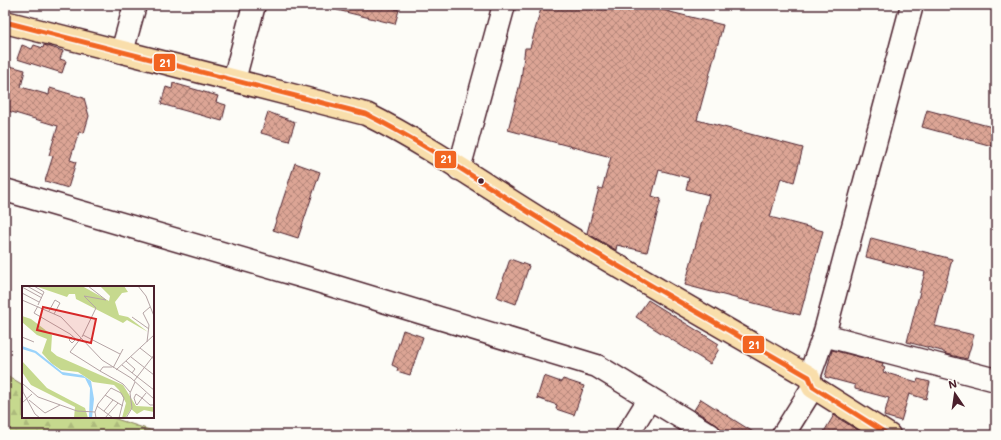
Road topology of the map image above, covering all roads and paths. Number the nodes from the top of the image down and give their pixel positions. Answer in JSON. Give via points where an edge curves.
{"nodes":[{"id":1,"x":135,"y":5,"type":"edge"},
{"id":2,"x":254,"y":5,"type":"edge"},
{"id":3,"x":504,"y":5,"type":"edge"},
{"id":4,"x":912,"y":5,"type":"edge"},
{"id":5,"x":5,"y":22,"type":"edge"},
{"id":6,"x":122,"y":52,"type":"junction"},
{"id":7,"x":234,"y":80,"type":"junction"},
{"id":8,"x":458,"y":169,"type":"junction"},
{"id":9,"x":5,"y":190,"type":"edge"},
{"id":10,"x":824,"y":335,"type":"junction"},
{"id":11,"x":996,"y":380,"type":"edge"},
{"id":12,"x":811,"y":382,"type":"junction"},
{"id":13,"x":650,"y":398,"type":"junction"},
{"id":14,"x":627,"y":435,"type":"edge"},
{"id":15,"x":710,"y":435,"type":"edge"},
{"id":16,"x":783,"y":435,"type":"edge"},
{"id":17,"x":889,"y":435,"type":"edge"}],
"edges":[{"from":1,"to":6,"type":"street"},
{"from":2,"to":7,"type":"street"},
{"from":3,"to":8,"type":"street"},
{"from":4,"to":10,"type":"street"},
{"from":5,"to":6,"type":"main road"},
{"from":6,"to":7,"type":"main road"},
{"from":7,"to":8,"type":"main road","via":[[366,114],[406,134]]},
{"from":8,"to":12,"type":"main road"},
{"from":9,"to":13,"type":"street","via":[[597,366]]},
{"from":10,"to":11,"type":"street"},
{"from":10,"to":12,"type":"street"},
{"from":12,"to":16,"type":"street"},
{"from":12,"to":17,"type":"main road"},
{"from":13,"to":14,"type":"street"},
{"from":13,"to":15,"type":"street"}]}
